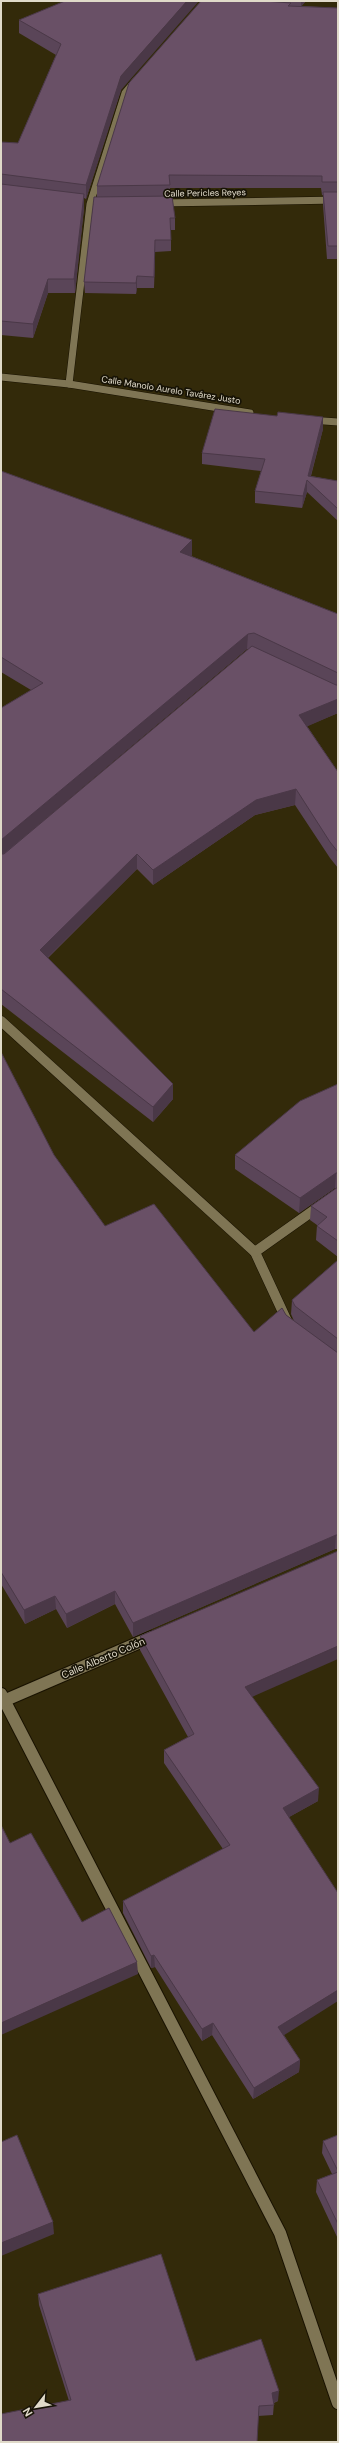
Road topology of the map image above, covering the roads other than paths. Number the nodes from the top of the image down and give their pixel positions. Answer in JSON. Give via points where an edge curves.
{"nodes":[{"id":1,"x":140,"y":75,"type":"edge"},
{"id":2,"x":338,"y":200,"type":"edge"},
{"id":3,"x":152,"y":203,"type":"edge"},
{"id":4,"x":1,"y":377,"type":"edge"},
{"id":5,"x":69,"y":384,"type":"junction"},
{"id":6,"x":258,"y":415,"type":"edge"},
{"id":7,"x":302,"y":420,"type":"edge"},
{"id":8,"x":338,"y":422,"type":"edge"},
{"id":9,"x":1,"y":1021,"type":"edge"},
{"id":10,"x":338,"y":1193,"type":"edge"},
{"id":11,"x":255,"y":1252,"type":"junction"},
{"id":12,"x":295,"y":1329,"type":"edge"},
{"id":13,"x":164,"y":1632,"type":"edge"},
{"id":14,"x":2,"y":1699,"type":"edge"},
{"id":15,"x":338,"y":2403,"type":"edge"}],
"edges":[{"from":1,"to":5,"type":"street","via":[[125,93],[90,203]]},
{"from":2,"to":3,"type":"street","name":"Calle Pericles Reyes"},
{"from":4,"to":5,"type":"street","name":"Calle Manolo Aurelo Tavárez Justo"},
{"from":5,"to":6,"type":"street","name":"Calle Manolo Aurelo Tavárez Justo"},
{"from":7,"to":8,"type":"street"},
{"from":9,"to":11,"type":"street"},
{"from":10,"to":11,"type":"street"},
{"from":11,"to":12,"type":"street","via":[[289,1324]]},
{"from":13,"to":14,"type":"street","name":"Calle Alberto Colón"},
{"from":14,"to":15,"type":"street","via":[[280,2233]]}]}
